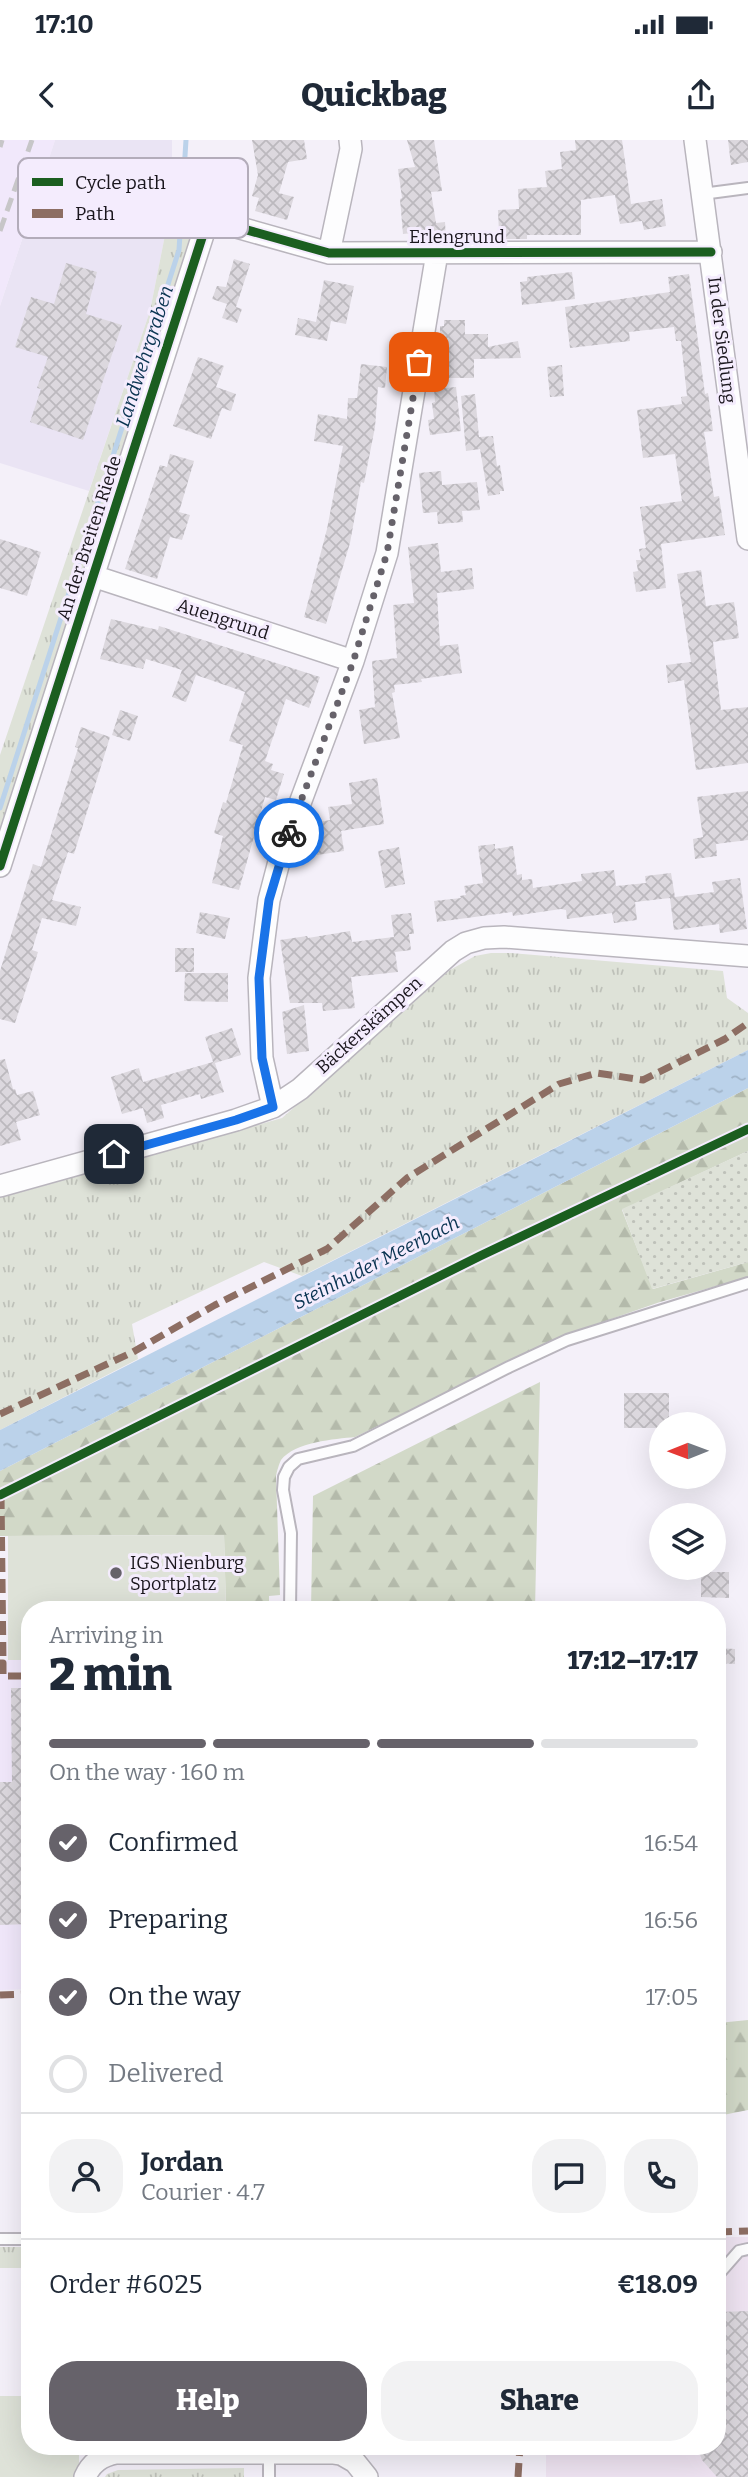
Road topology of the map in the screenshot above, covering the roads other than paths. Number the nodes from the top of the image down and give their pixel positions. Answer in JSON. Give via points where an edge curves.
{"nodes":[{"id":1,"x":349,"y":140,"type":"edge"},
{"id":2,"x":695,"y":140,"type":"edge"},
{"id":3,"x":748,"y":188,"type":"edge"},
{"id":4,"x":702,"y":194,"type":"junction"},
{"id":5,"x":248,"y":231,"type":"edge"},
{"id":6,"x":193,"y":238,"type":"edge"},
{"id":7,"x":711,"y":252,"type":"junction"},
{"id":8,"x":329,"y":253,"type":"junction"},
{"id":9,"x":437,"y":253,"type":"junction"},
{"id":10,"x":748,"y":539,"type":"edge"},
{"id":11,"x":93,"y":576,"type":"junction"},
{"id":12,"x":353,"y":662,"type":"junction"},
{"id":13,"x":0,"y":866,"type":"edge"},
{"id":14,"x":748,"y":956,"type":"edge"},
{"id":15,"x":273,"y":1107,"type":"junction"},
{"id":16,"x":0,"y":1185,"type":"edge"},
{"id":17,"x":748,"y":1283,"type":"edge"},
{"id":18,"x":290,"y":1601,"type":"edge"},
{"id":19,"x":0,"y":2239,"type":"edge"},
{"id":20,"x":21,"y":2239,"type":"edge"},
{"id":21,"x":748,"y":2249,"type":"edge"},
{"id":22,"x":726,"y":2265,"type":"edge"},
{"id":23,"x":110,"y":2455,"type":"edge"},
{"id":24,"x":269,"y":2455,"type":"edge"},
{"id":25,"x":343,"y":2455,"type":"edge"},
{"id":26,"x":85,"y":2477,"type":"edge"},
{"id":27,"x":269,"y":2477,"type":"edge"},
{"id":28,"x":367,"y":2477,"type":"edge"}],
"edges":[{"from":1,"to":8,"type":"street","via":[[351,149]]},
{"from":2,"to":4,"type":"street","name":"In der Siedlung"},
{"from":3,"to":4,"type":"lane"},
{"from":4,"to":7,"type":"street","name":"In der Siedlung"},
{"from":5,"to":8,"type":"street","name":"Erlengrund"},
{"from":6,"to":11,"type":"street","name":"An der Breiten Riede"},
{"from":7,"to":9,"type":"street","name":"Erlengrund"},
{"from":7,"to":10,"type":"street","name":"In der Siedlung"},
{"from":8,"to":9,"type":"street","name":"Erlengrund"},
{"from":9,"to":12,"type":"street","via":[[387,553]]},
{"from":11,"to":12,"type":"street","name":"Auengrund"},
{"from":11,"to":13,"type":"street","name":"An der Breiten Riede"},
{"from":12,"to":15,"type":"street","via":[[281,854],[269,900],[259,978],[262,1058]]},
{"from":14,"to":15,"type":"street","name":"Bäckerskämpen","via":[[504,937],[466,943],[300,1089]]},
{"from":15,"to":16,"type":"street","name":"Bäckerskämpen"},
{"from":17,"to":18,"type":"lane","via":[[567,1340],[353,1446],[298,1459],[284,1477],[283,1490],[291,1533]]},
{"from":19,"to":20,"type":"lane"},
{"from":21,"to":22,"type":"lane","via":[[738,2250]]},
{"from":23,"to":26,"type":"street","via":[[91,2465]]},
{"from":24,"to":27,"type":"lane"},
{"from":25,"to":28,"type":"street"}]}
